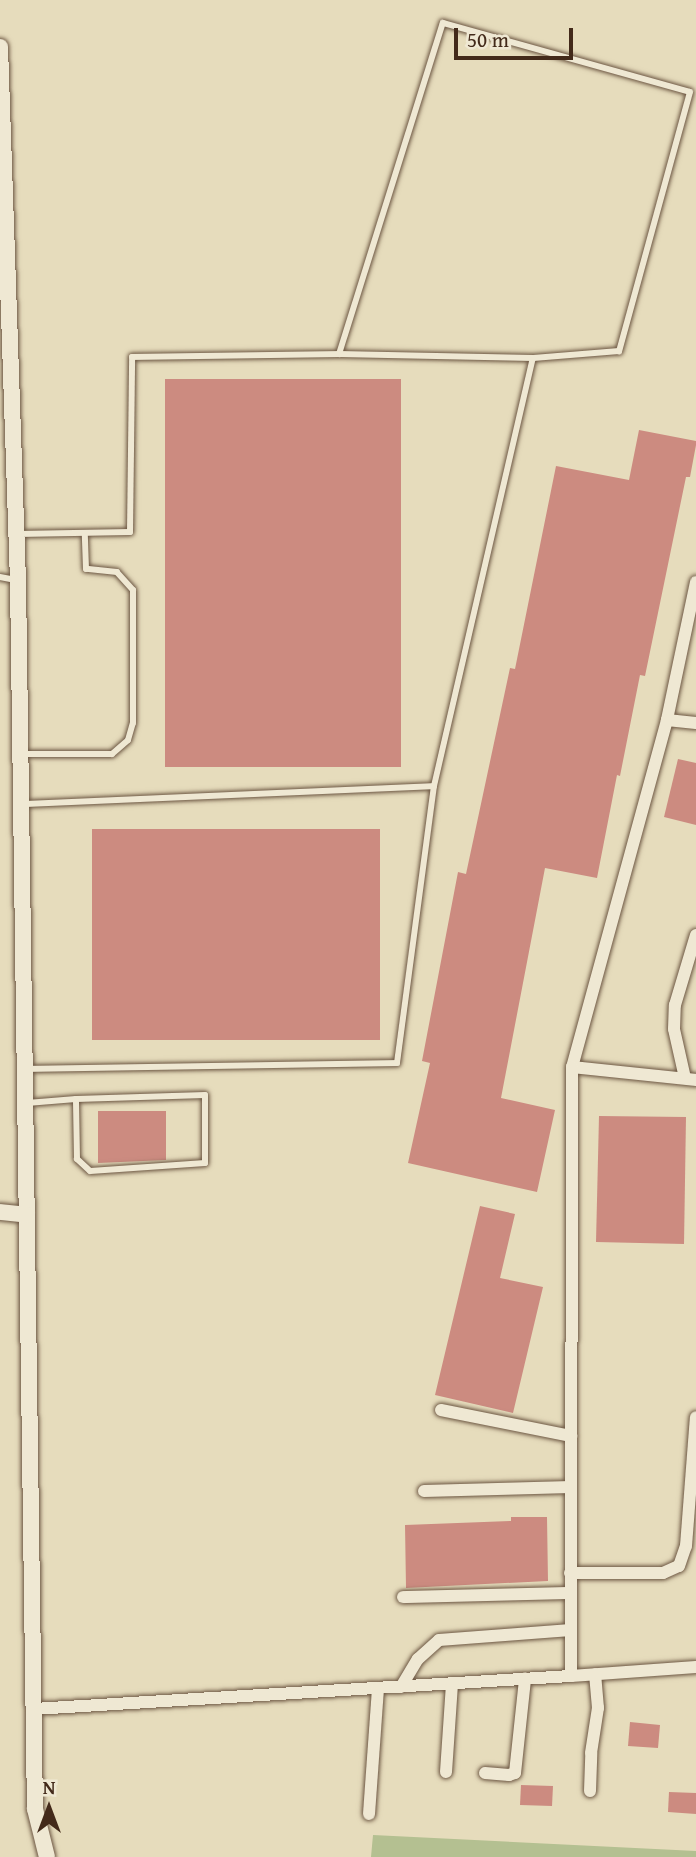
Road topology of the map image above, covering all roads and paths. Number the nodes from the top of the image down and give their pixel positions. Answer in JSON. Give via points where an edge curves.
{"nodes":[{"id":1,"x":0,"y":47,"type":"edge"},
{"id":2,"x":2,"y":147,"type":"edge"},
{"id":3,"x":4,"y":274,"type":"edge"},
{"id":4,"x":5,"y":350,"type":"edge"},
{"id":5,"x":339,"y":355,"type":"junction"},
{"id":6,"x":533,"y":358,"type":"junction"},
{"id":7,"x":6,"y":375,"type":"edge"},
{"id":8,"x":85,"y":533,"type":"junction"},
{"id":9,"x":17,"y":534,"type":"junction"},
{"id":10,"x":0,"y":577,"type":"edge"},
{"id":11,"x":18,"y":580,"type":"junction"},
{"id":12,"x":696,"y":582,"type":"edge"},
{"id":13,"x":667,"y":720,"type":"junction"},
{"id":14,"x":696,"y":723,"type":"edge"},
{"id":15,"x":20,"y":754,"type":"junction"},
{"id":16,"x":434,"y":786,"type":"junction"},
{"id":17,"x":21,"y":804,"type":"junction"},
{"id":18,"x":696,"y":934,"type":"edge"},
{"id":19,"x":572,"y":1068,"type":"junction"},
{"id":20,"x":23,"y":1069,"type":"junction"},
{"id":21,"x":690,"y":1079,"type":"edge"},
{"id":22,"x":76,"y":1099,"type":"junction"},
{"id":23,"x":25,"y":1103,"type":"junction"},
{"id":24,"x":0,"y":1212,"type":"edge"},
{"id":25,"x":27,"y":1216,"type":"junction"},
{"id":26,"x":441,"y":1410,"type":"dead end"},
{"id":27,"x":696,"y":1417,"type":"edge"},
{"id":28,"x":570,"y":1436,"type":"junction"},
{"id":29,"x":570,"y":1487,"type":"junction"},
{"id":30,"x":424,"y":1491,"type":"dead end"},
{"id":31,"x":570,"y":1573,"type":"junction"},
{"id":32,"x":571,"y":1593,"type":"junction"},
{"id":33,"x":402,"y":1597,"type":"dead end"},
{"id":34,"x":570,"y":1630,"type":"junction"},
{"id":35,"x":696,"y":1667,"type":"edge"},
{"id":36,"x":595,"y":1674,"type":"junction"},
{"id":37,"x":571,"y":1676,"type":"junction"},
{"id":38,"x":525,"y":1679,"type":"junction"},
{"id":39,"x":452,"y":1684,"type":"junction"},
{"id":40,"x":401,"y":1687,"type":"junction"},
{"id":41,"x":378,"y":1688,"type":"junction"},
{"id":42,"x":34,"y":1709,"type":"junction"},
{"id":43,"x":446,"y":1772,"type":"dead end"},
{"id":44,"x":485,"y":1773,"type":"dead end"},
{"id":45,"x":590,"y":1791,"type":"dead end"},
{"id":46,"x":369,"y":1814,"type":"dead end"},
{"id":47,"x":47,"y":1857,"type":"edge"}],
"edges":[{"from":1,"to":2,"type":"street"},
{"from":2,"to":3,"type":"street"},
{"from":3,"to":4,"type":"street"},
{"from":4,"to":7,"type":"street"},
{"from":5,"to":6,"type":"lane"},
{"from":5,"to":6,"type":"lane","via":[[443,23],[690,92],[619,351]]},
{"from":5,"to":8,"type":"lane","via":[[132,357],[130,532]]},
{"from":6,"to":16,"type":"lane"},
{"from":7,"to":9,"type":"street"},
{"from":8,"to":9,"type":"lane"},
{"from":8,"to":15,"type":"lane","via":[[86,569],[117,572],[133,590],[133,723],[128,740],[112,754]]},
{"from":9,"to":11,"type":"street"},
{"from":10,"to":11,"type":"lane"},
{"from":11,"to":15,"type":"street"},
{"from":12,"to":13,"type":"street"},
{"from":13,"to":14,"type":"street"},
{"from":13,"to":19,"type":"street"},
{"from":15,"to":17,"type":"street"},
{"from":16,"to":17,"type":"lane"},
{"from":16,"to":20,"type":"lane","via":[[397,1063]]},
{"from":17,"to":20,"type":"street"},
{"from":18,"to":21,"type":"street","via":[[675,1005],[674,1029]]},
{"from":19,"to":21,"type":"street"},
{"from":19,"to":28,"type":"street"},
{"from":20,"to":23,"type":"street"},
{"from":22,"to":22,"type":"lane","via":[[205,1095],[205,1163],[90,1171],[77,1159]]},
{"from":22,"to":23,"type":"lane"},
{"from":23,"to":25,"type":"street"},
{"from":24,"to":25,"type":"street"},
{"from":25,"to":42,"type":"street"},
{"from":26,"to":28,"type":"street"},
{"from":27,"to":31,"type":"street","via":[[686,1546],[679,1566],[663,1573]]},
{"from":28,"to":29,"type":"street"},
{"from":29,"to":30,"type":"street"},
{"from":29,"to":31,"type":"street"},
{"from":31,"to":32,"type":"street"},
{"from":32,"to":33,"type":"street"},
{"from":32,"to":34,"type":"street"},
{"from":34,"to":37,"type":"street"},
{"from":34,"to":40,"type":"street","via":[[439,1640],[418,1659]]},
{"from":35,"to":36,"type":"street"},
{"from":36,"to":37,"type":"street"},
{"from":36,"to":45,"type":"street","via":[[598,1708]]},
{"from":37,"to":38,"type":"street"},
{"from":38,"to":39,"type":"street"},
{"from":38,"to":44,"type":"street","via":[[514,1773]]},
{"from":39,"to":40,"type":"street"},
{"from":39,"to":43,"type":"street"},
{"from":40,"to":41,"type":"street"},
{"from":41,"to":42,"type":"street"},
{"from":41,"to":46,"type":"street"},
{"from":42,"to":47,"type":"street","via":[[34,1810]]}]}
